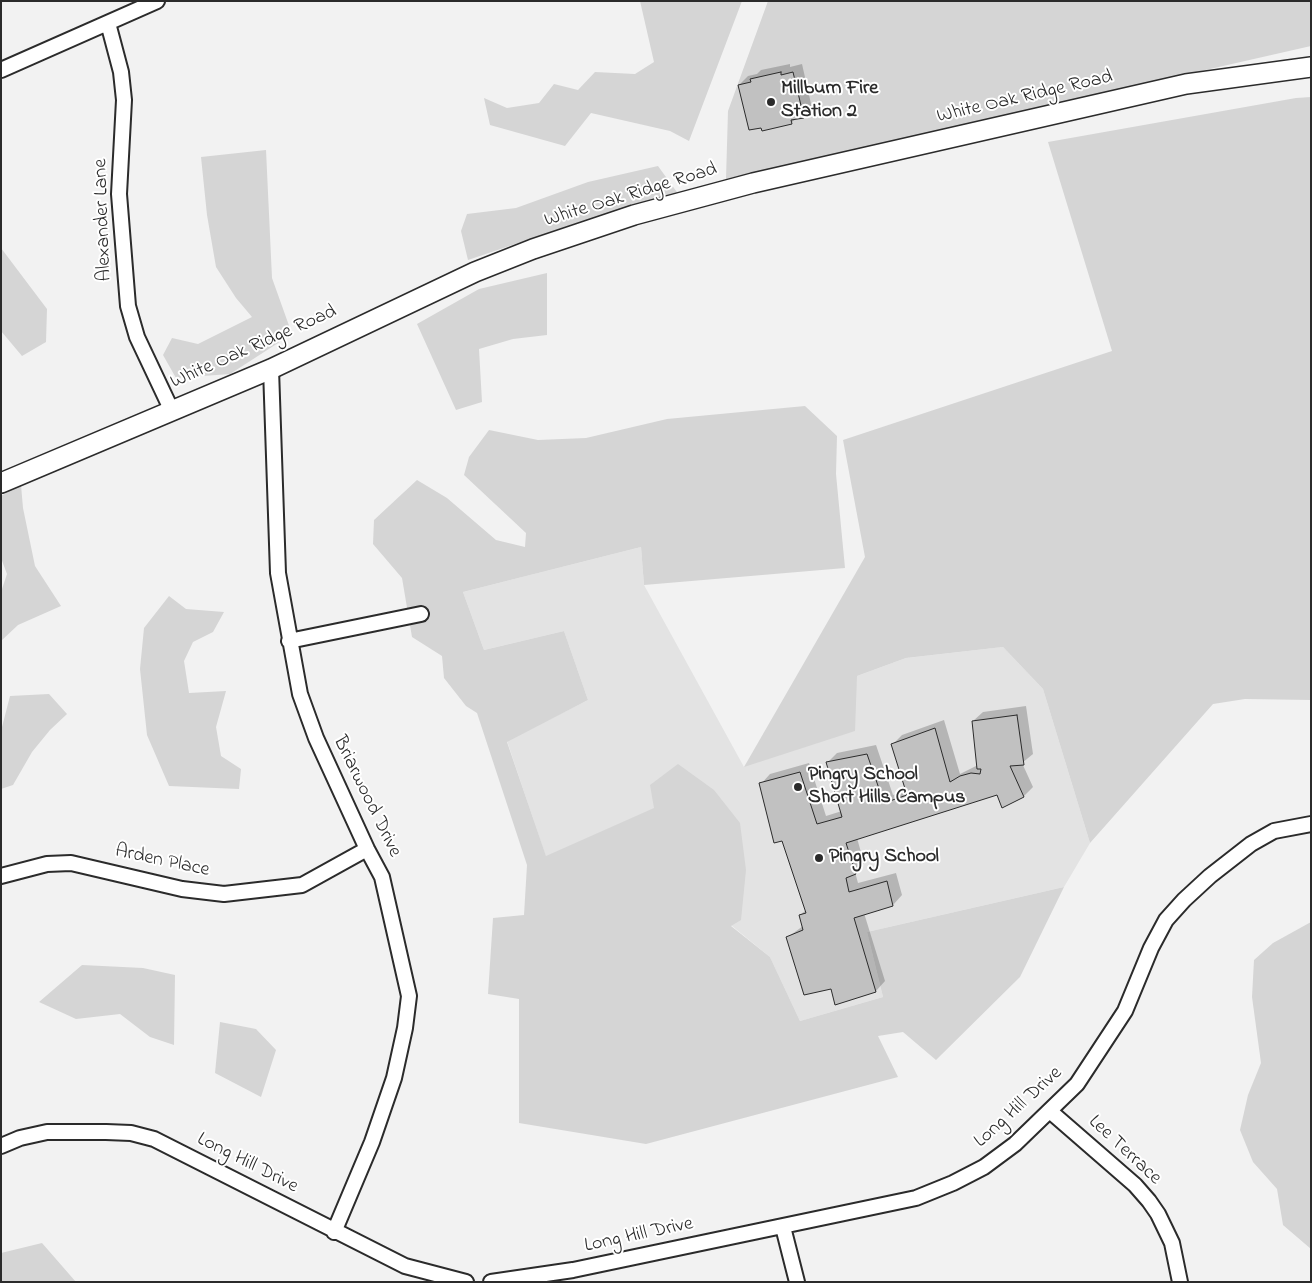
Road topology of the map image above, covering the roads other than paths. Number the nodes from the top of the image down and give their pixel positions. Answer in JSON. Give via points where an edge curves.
{"nodes":[{"id":1,"x":157,"y":1,"type":"edge"},
{"id":2,"x":108,"y":23,"type":"junction"},
{"id":3,"x":1311,"y":67,"type":"edge"},
{"id":4,"x":1,"y":70,"type":"edge"},
{"id":5,"x":271,"y":369,"type":"junction"},
{"id":6,"x":171,"y":409,"type":"junction"},
{"id":7,"x":1,"y":483,"type":"edge"},
{"id":8,"x":421,"y":614,"type":"dead end"},
{"id":9,"x":289,"y":641,"type":"junction"},
{"id":10,"x":1311,"y":824,"type":"edge"},
{"id":11,"x":367,"y":849,"type":"junction"},
{"id":12,"x":1,"y":876,"type":"edge"},
{"id":13,"x":1051,"y":1112,"type":"junction"},
{"id":14,"x":1,"y":1146,"type":"edge"},
{"id":15,"x":783,"y":1227,"type":"junction"},
{"id":16,"x":334,"y":1232,"type":"junction"},
{"id":17,"x":466,"y":1282,"type":"edge"},
{"id":18,"x":491,"y":1282,"type":"edge"},
{"id":19,"x":797,"y":1282,"type":"edge"},
{"id":20,"x":1180,"y":1282,"type":"edge"}],
"edges":[{"from":1,"to":2,"type":"street"},
{"from":2,"to":4,"type":"street"},
{"from":2,"to":6,"type":"street","name":"Alexander Lane","via":[[121,72],[124,100],[119,194],[128,306],[137,337]]},
{"from":3,"to":5,"type":"street","name":"White Oak Ridge Road","via":[[1186,84],[753,183],[634,215],[475,272]]},
{"from":5,"to":6,"type":"street","name":"White Oak Ridge Road"},
{"from":5,"to":9,"type":"street","name":"Briarwood Drive","via":[[278,572]]},
{"from":6,"to":7,"type":"street","name":"White Oak Ridge Road"},
{"from":8,"to":9,"type":"street"},
{"from":9,"to":11,"type":"street","name":"Briarwood Drive","via":[[300,694],[316,738]]},
{"from":10,"to":13,"type":"street","name":"Long Hill Drive","via":[[1274,832],[1251,844],[1210,876],[1172,913],[1151,948],[1125,1011],[1077,1084]]},
{"from":11,"to":12,"type":"street","name":"Arden Place","via":[[302,885],[224,894],[182,890],[71,863],[47,864]]},
{"from":11,"to":16,"type":"street","name":"Briarwood Drive","via":[[382,877],[409,996],[394,1078],[372,1142]]},
{"from":13,"to":15,"type":"street","name":"Long Hill Drive","via":[[984,1167],[953,1183],[916,1198]]},
{"from":13,"to":20,"type":"street","name":"Lee Terrace","via":[[1149,1201],[1172,1243]]},
{"from":14,"to":16,"type":"street","name":"Long Hill Drive","via":[[47,1132],[106,1132],[154,1139]]},
{"from":15,"to":18,"type":"street","name":"Long Hill Drive","via":[[573,1270]]},
{"from":15,"to":19,"type":"street"},
{"from":16,"to":17,"type":"street","name":"Long Hill Drive","via":[[405,1266]]}]}
